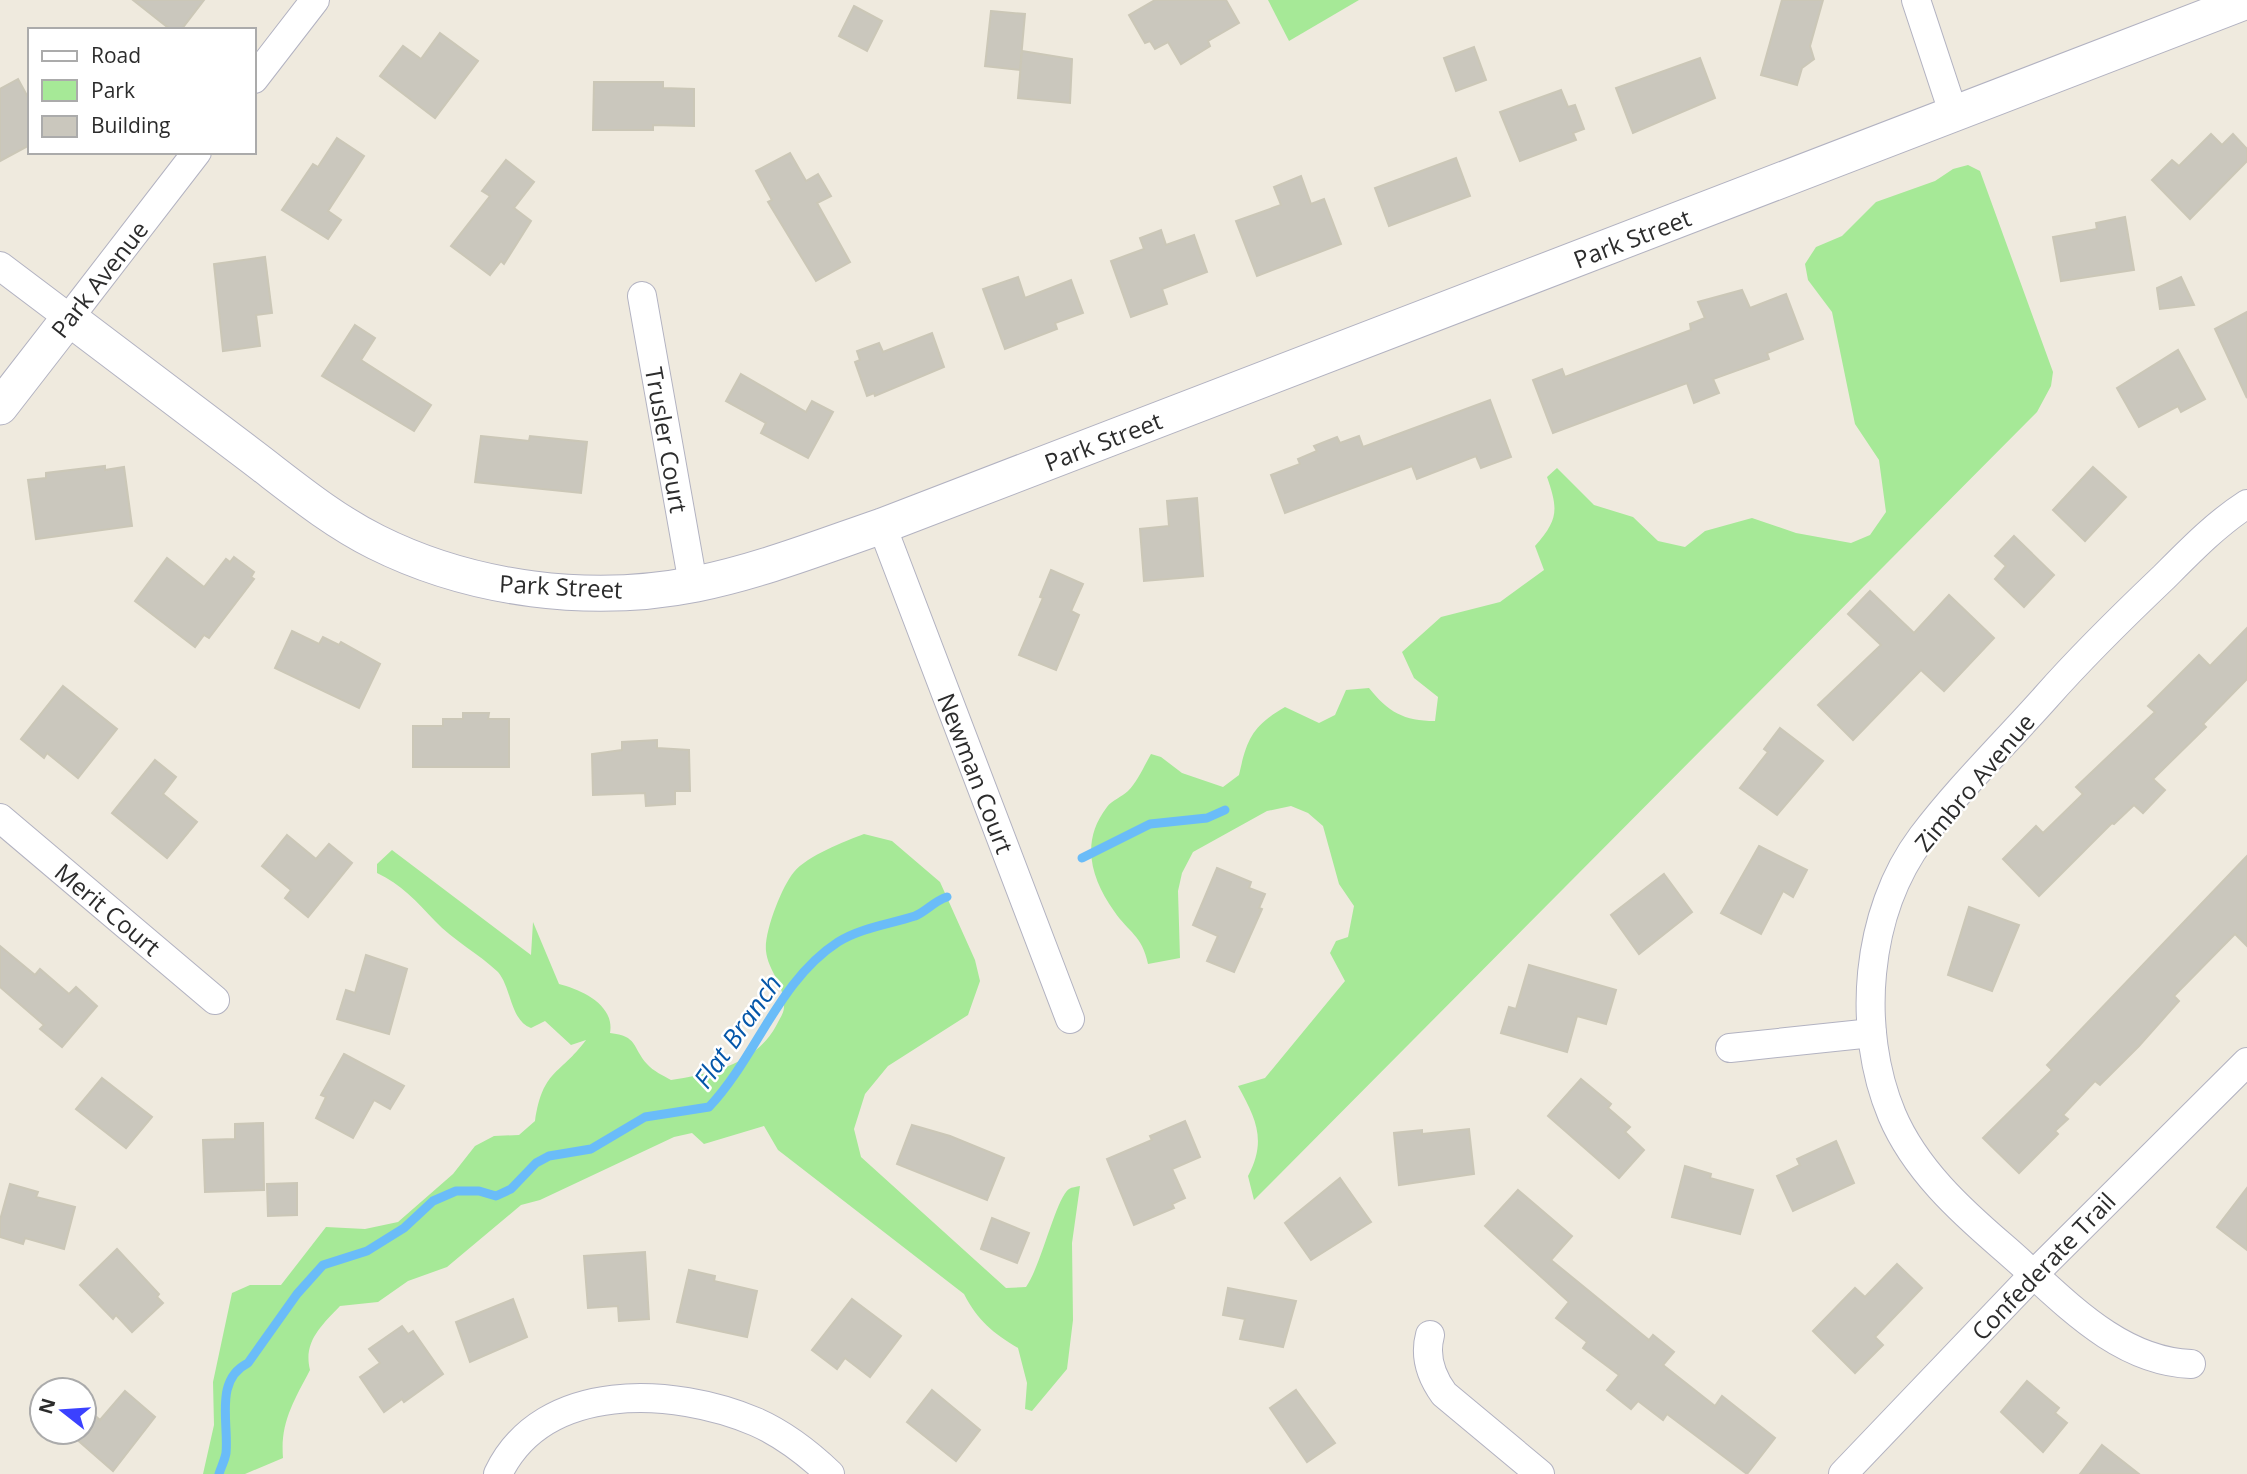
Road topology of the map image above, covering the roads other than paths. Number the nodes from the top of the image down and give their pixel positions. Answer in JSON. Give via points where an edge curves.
{"nodes":[{"id":1,"x":315,"y":0,"type":"edge"},
{"id":2,"x":1916,"y":0,"type":"edge"},
{"id":3,"x":2247,"y":1,"type":"edge"},
{"id":4,"x":256,"y":76,"type":"edge"},
{"id":5,"x":1954,"y":115,"type":"junction"},
{"id":6,"x":195,"y":154,"type":"edge"},
{"id":7,"x":0,"y":266,"type":"edge"},
{"id":8,"x":642,"y":296,"type":"dead end"},
{"id":9,"x":69,"y":318,"type":"junction"},
{"id":10,"x":0,"y":407,"type":"edge"},
{"id":11,"x":2247,"y":505,"type":"edge"},
{"id":12,"x":883,"y":526,"type":"junction"},
{"id":13,"x":693,"y":584,"type":"junction"},
{"id":14,"x":0,"y":818,"type":"edge"},
{"id":15,"x":215,"y":1000,"type":"dead end"},
{"id":16,"x":1070,"y":1019,"type":"dead end"},
{"id":17,"x":1872,"y":1033,"type":"junction"},
{"id":18,"x":1730,"y":1048,"type":"dead end"},
{"id":19,"x":2247,"y":1062,"type":"edge"},
{"id":20,"x":2034,"y":1274,"type":"junction"},
{"id":21,"x":1430,"y":1335,"type":"dead end"},
{"id":22,"x":2192,"y":1364,"type":"dead end"},
{"id":23,"x":498,"y":1474,"type":"edge"},
{"id":24,"x":830,"y":1474,"type":"edge"},
{"id":25,"x":1540,"y":1474,"type":"edge"},
{"id":26,"x":1843,"y":1474,"type":"edge"}],
"edges":[{"from":1,"to":4,"type":"street"},
{"from":2,"to":5,"type":"street"},
{"from":3,"to":5,"type":"street","name":"Park Street"},
{"from":5,"to":12,"type":"street","name":"Park Street"},
{"from":6,"to":9,"type":"street","name":"Park Avenue"},
{"from":7,"to":9,"type":"street","name":"Park Street"},
{"from":8,"to":13,"type":"street","name":"Trusler Court"},
{"from":9,"to":10,"type":"street","name":"Park Avenue"},
{"from":9,"to":13,"type":"street","name":"Park Street","via":[[328,514],[426,564],[489,582],[555,590],[625,592]]},
{"from":11,"to":17,"type":"street","name":"Zimbro Avenue","via":[[2192,550],[2066,674],[1921,838],[1882,920],[1873,965]]},
{"from":12,"to":13,"type":"street","name":"Park Street","via":[[744,573]]},
{"from":12,"to":16,"type":"street","name":"Newman Court"},
{"from":14,"to":15,"type":"street","name":"Merit Court"},
{"from":17,"to":18,"type":"street"},
{"from":17,"to":20,"type":"street","name":"Zimbro Avenue","via":[[1893,1117],[1922,1164],[1956,1207]]},
{"from":19,"to":20,"type":"street","name":"Confederate Trail"},
{"from":20,"to":22,"type":"street","name":"Zimbro Avenue","via":[[2110,1339],[2166,1363]]},
{"from":20,"to":26,"type":"street","name":"Confederate Trail"},
{"from":21,"to":25,"type":"street","via":[[1428,1363],[1444,1394]]},
{"from":23,"to":24,"type":"street","via":[[519,1443],[543,1423],[590,1404],[633,1398],[718,1408],[758,1423],[795,1444]]}]}
